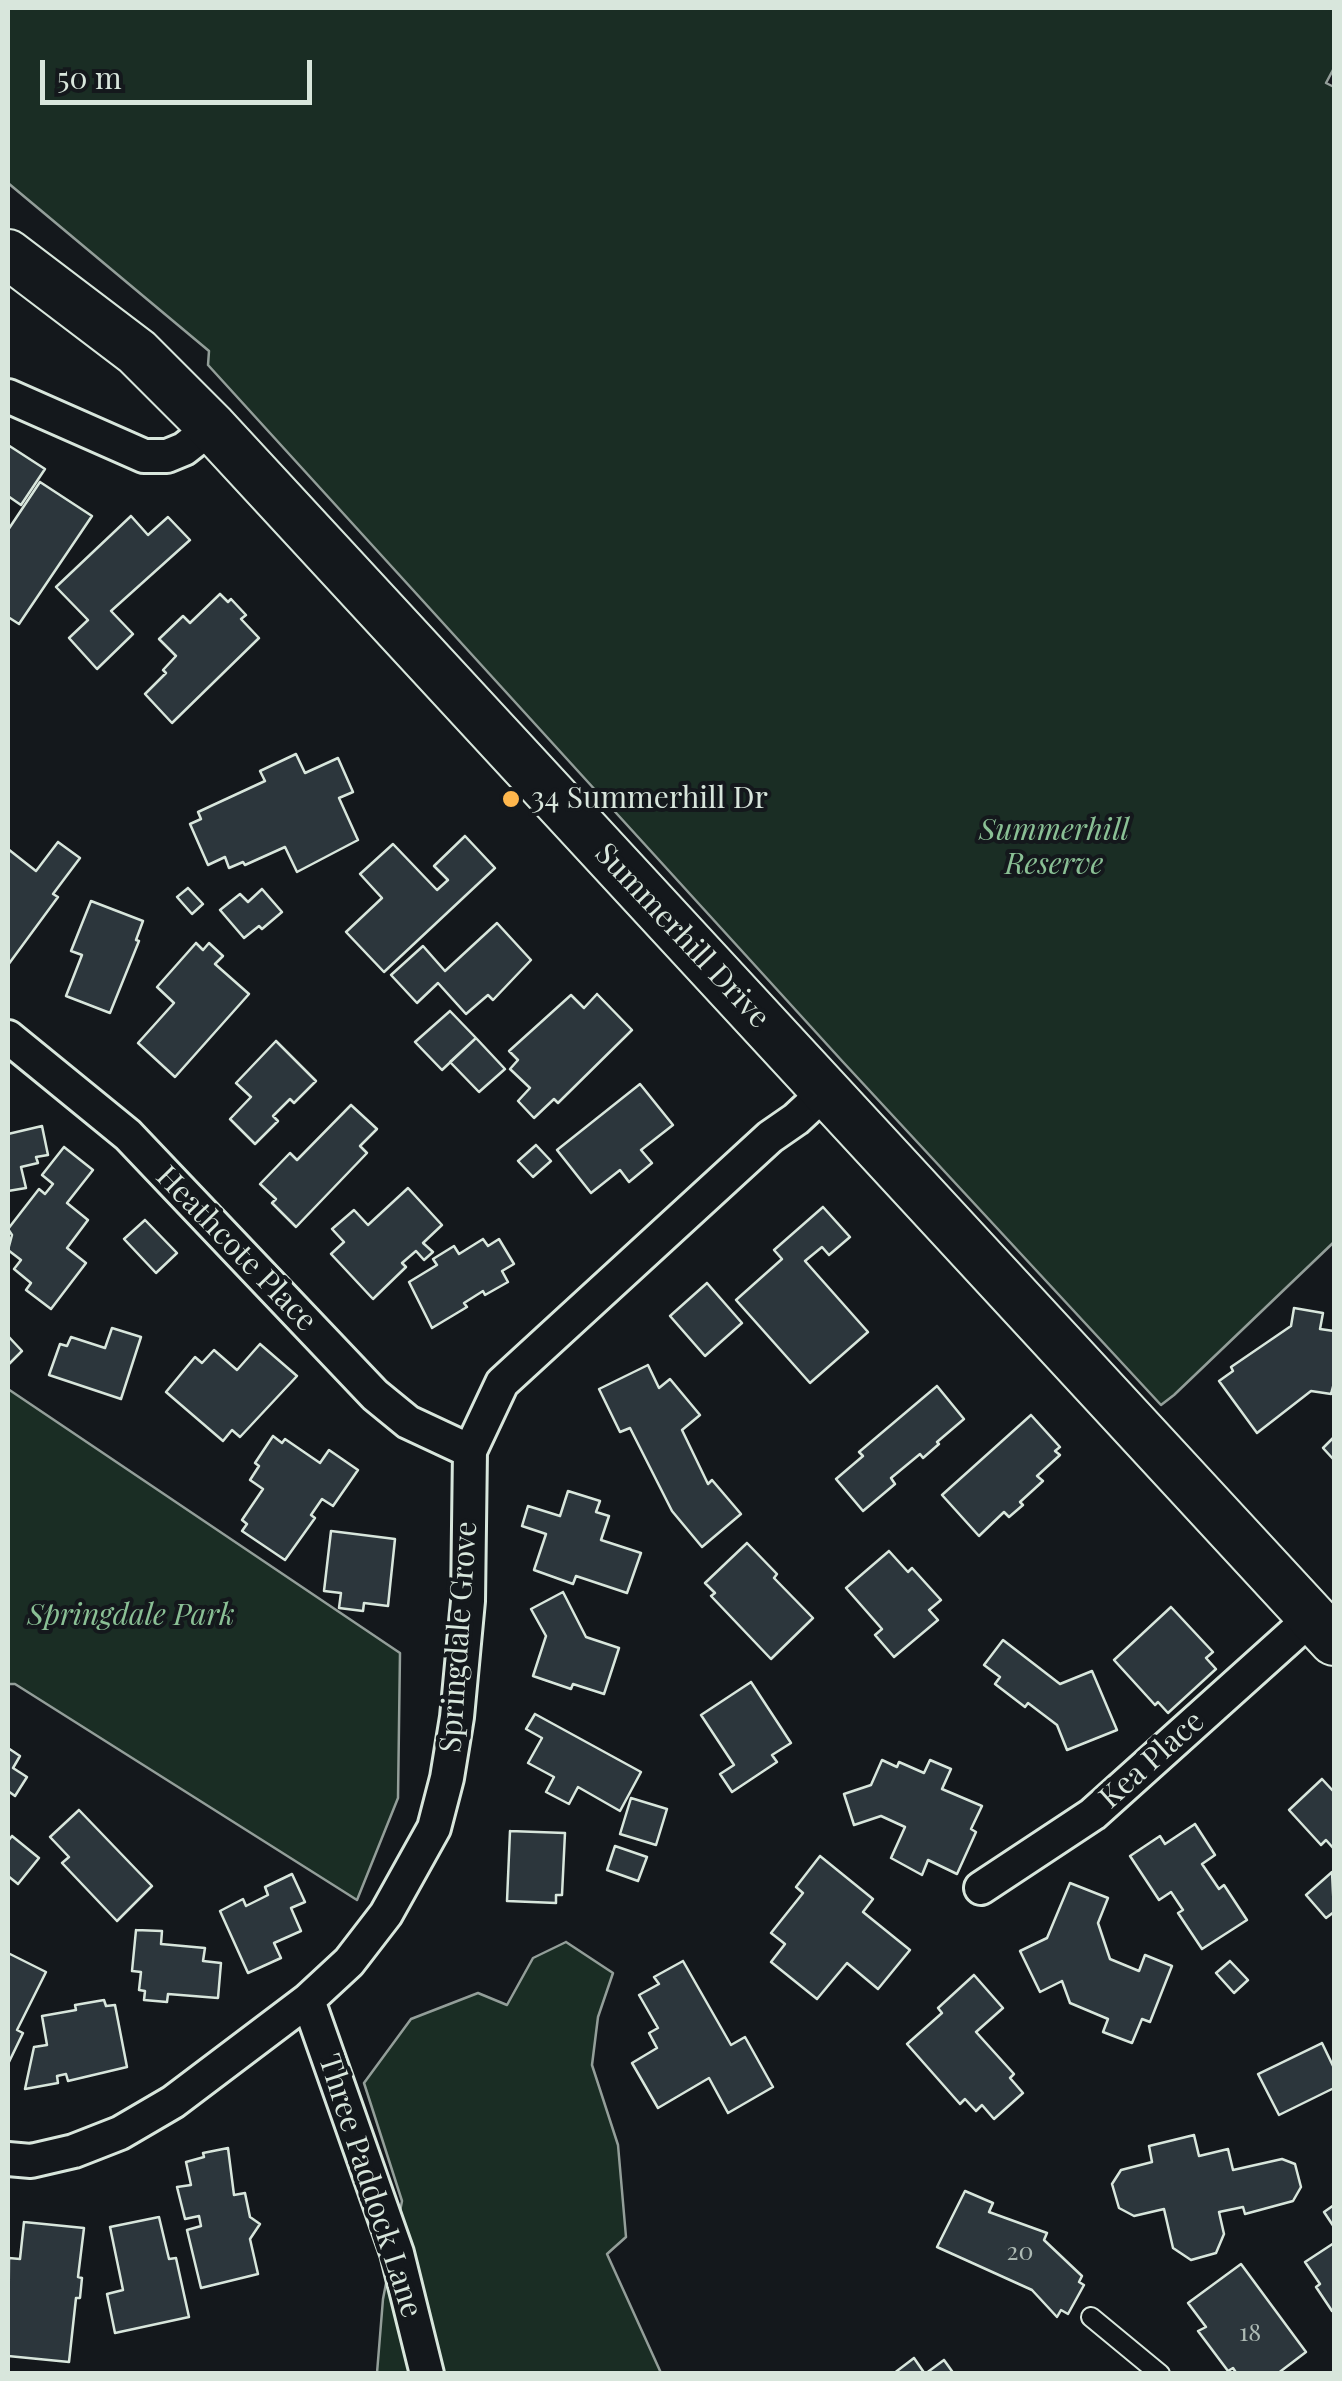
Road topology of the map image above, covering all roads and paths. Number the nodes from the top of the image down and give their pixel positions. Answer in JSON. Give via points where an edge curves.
{"nodes":[{"id":1,"x":8,"y":254,"type":"edge"},
{"id":2,"x":8,"y":396,"type":"edge"},
{"id":3,"x":212,"y":426,"type":"junction"},
{"id":4,"x":8,"y":1037,"type":"edge"},
{"id":5,"x":825,"y":1092,"type":"junction"},
{"id":6,"x":470,"y":1451,"type":"junction"},
{"id":7,"x":1324,"y":1622,"type":"edge"},
{"id":8,"x":981,"y":1888,"type":"dead end"},
{"id":9,"x":308,"y":2000,"type":"junction"},
{"id":10,"x":8,"y":2159,"type":"edge"},
{"id":11,"x":1091,"y":2317,"type":"dead end"},
{"id":12,"x":427,"y":2374,"type":"edge"},
{"id":13,"x":1160,"y":2374,"type":"edge"}],
"edges":[{"from":1,"to":3,"type":"main road","name":"Summerhill Drive","via":[[138,352]]},
{"from":2,"to":3,"type":"street","via":[[144,456],[167,456]]},
{"from":3,"to":5,"type":"main road","name":"Summerhill Drive"},
{"from":4,"to":6,"type":"street","name":"Heathcote Place","via":[[128,1136],[375,1396],[408,1422]]},
{"from":5,"to":6,"type":"street","name":"Springdale Grove","via":[[502,1383]]},
{"from":5,"to":7,"type":"main road","name":"Summerhill Drive"},
{"from":6,"to":9,"type":"street","name":"Springdale Grove","via":[[458,1717],[434,1828],[386,1914]]},
{"from":7,"to":8,"type":"street","name":"Kea Place","via":[[1093,1814]]},
{"from":9,"to":10,"type":"street","name":"Springdale Grove","via":[[174,2102],[120,2133],[31,2161]]},
{"from":9,"to":12,"type":"street","name":"Three Paddock Lane","via":[[397,2253]]},
{"from":11,"to":13,"type":"lane"}]}
